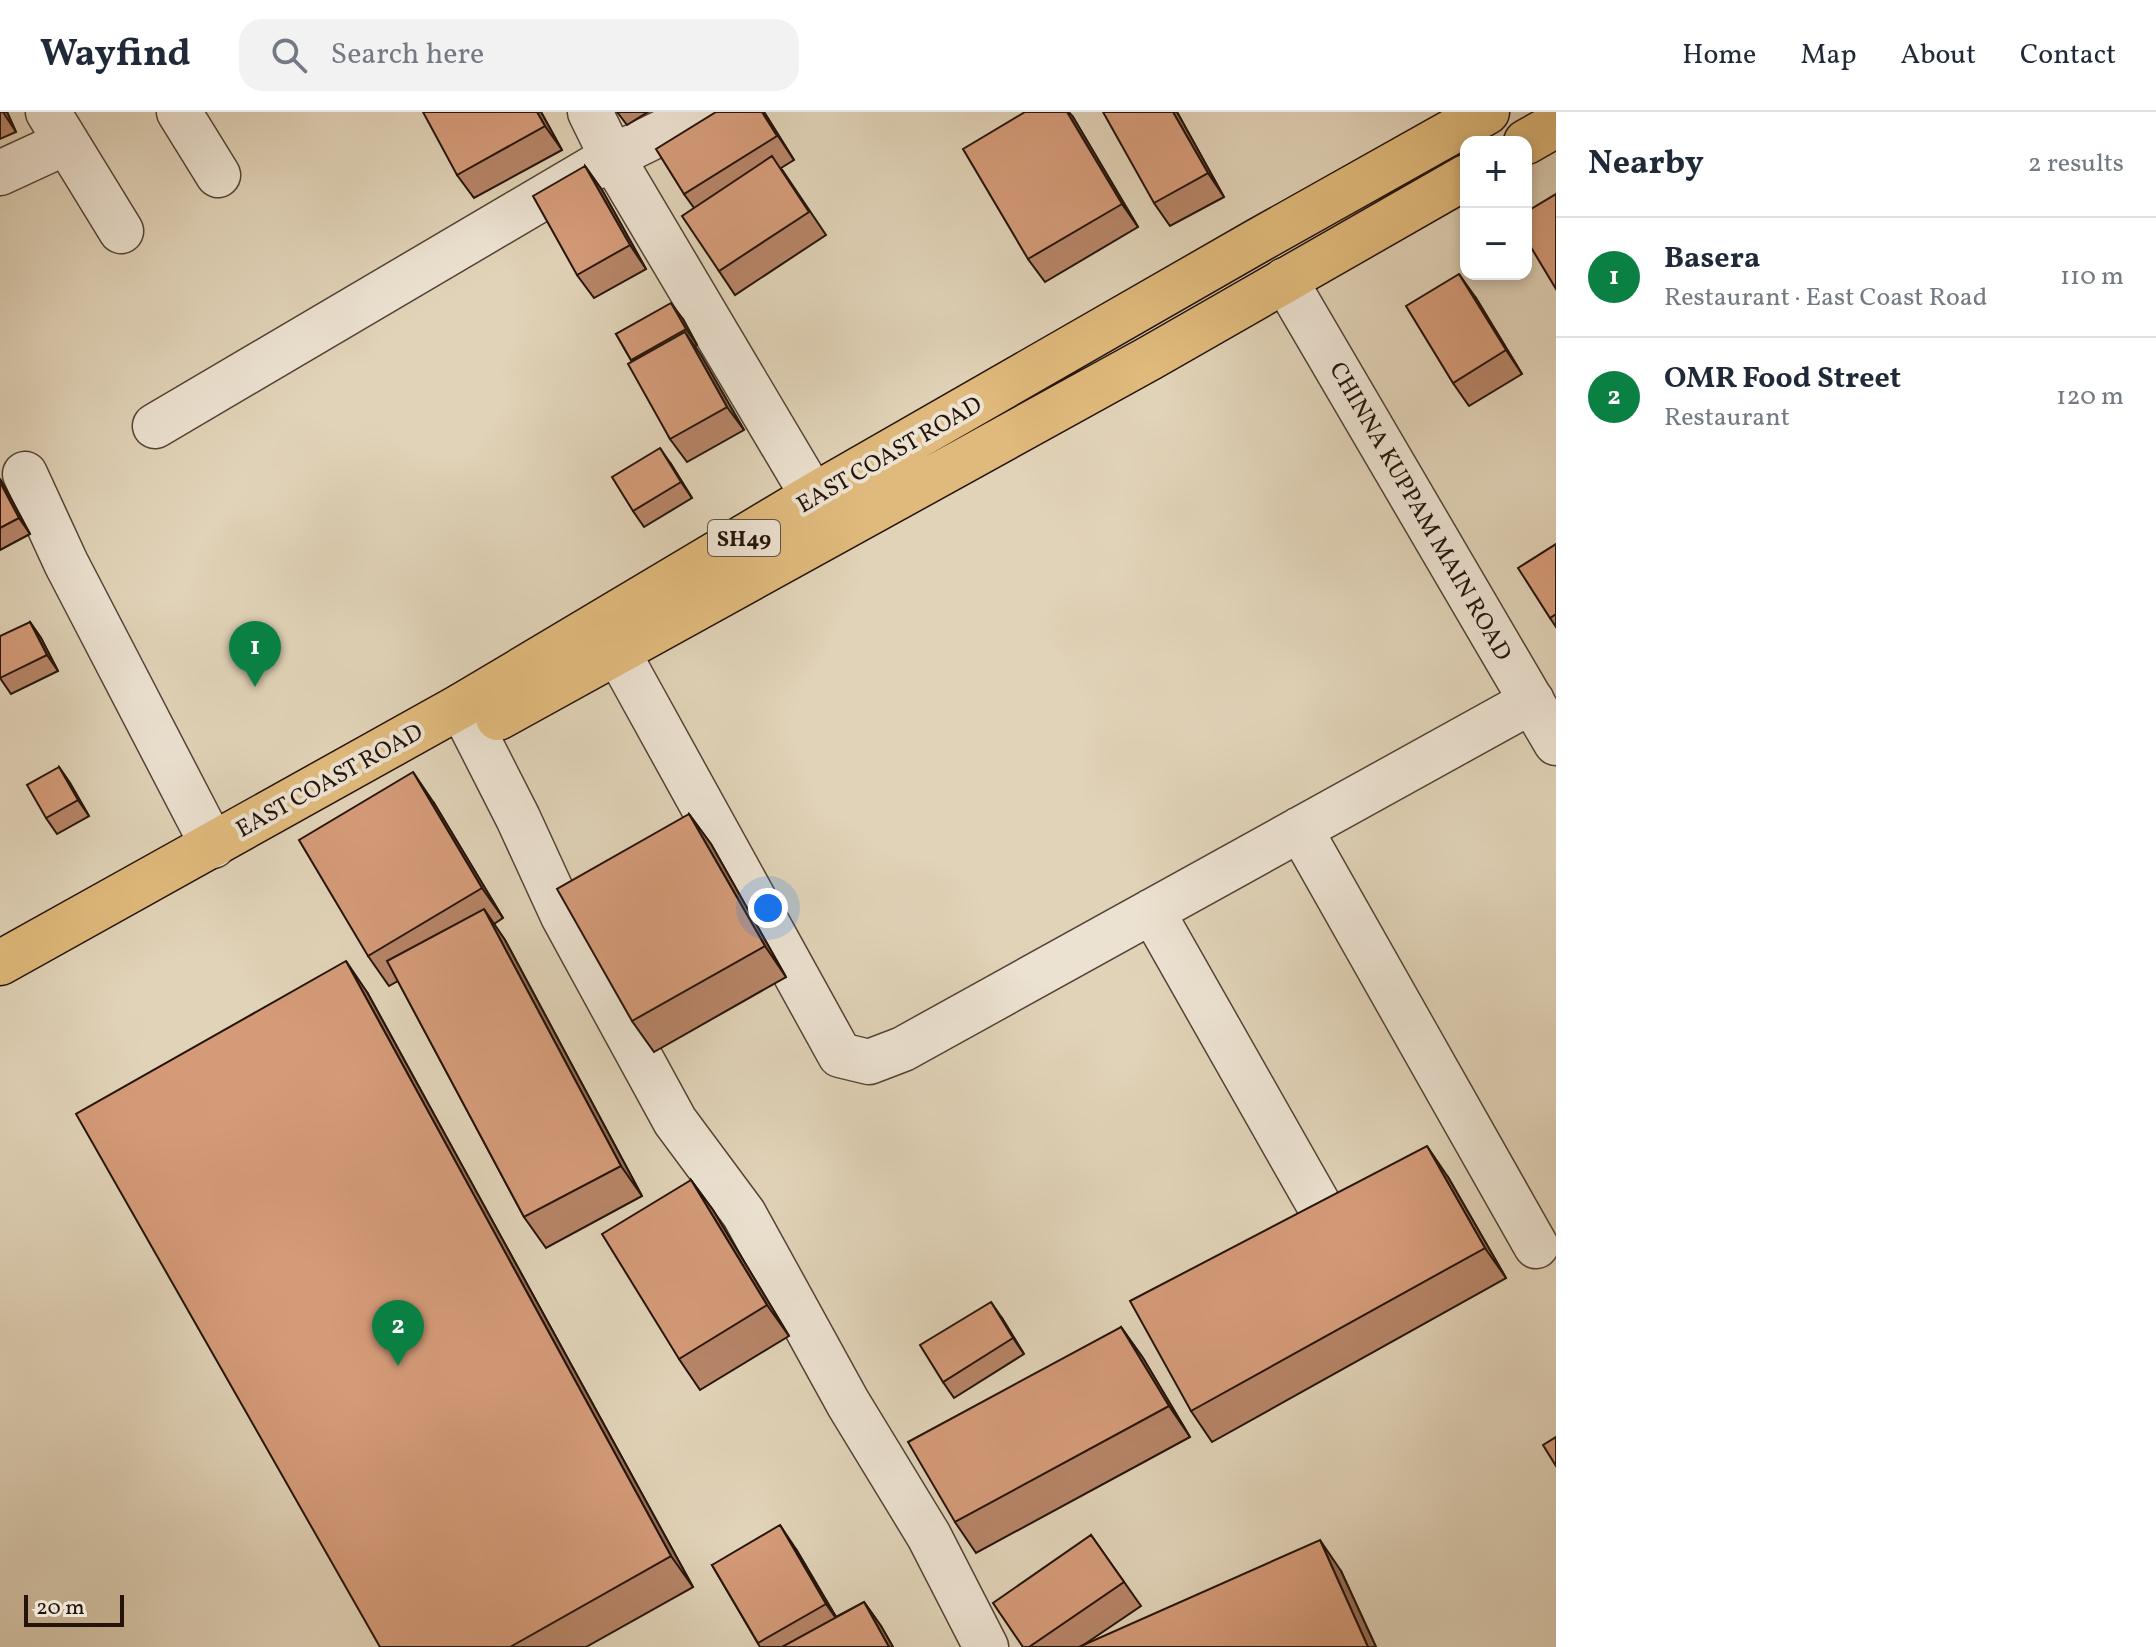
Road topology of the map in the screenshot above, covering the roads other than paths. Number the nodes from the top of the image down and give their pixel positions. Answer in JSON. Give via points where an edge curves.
{"nodes":[{"id":1,"x":179,"y":112,"type":"edge"},
{"id":2,"x":590,"y":112,"type":"edge"},
{"id":3,"x":704,"y":112,"type":"edge"},
{"id":4,"x":1487,"y":112,"type":"edge"},
{"id":5,"x":1556,"y":125,"type":"edge"},
{"id":6,"x":57,"y":128,"type":"edge"},
{"id":7,"x":1532,"y":139,"type":"edge"},
{"id":8,"x":612,"y":157,"type":"junction"},
{"id":9,"x":0,"y":173,"type":"edge"},
{"id":10,"x":218,"y":175,"type":"dead end"},
{"id":11,"x":1460,"y":180,"type":"edge"},
{"id":12,"x":121,"y":231,"type":"dead end"},
{"id":13,"x":1285,"y":280,"type":"junction"},
{"id":14,"x":155,"y":426,"type":"dead end"},
{"id":15,"x":25,"y":474,"type":"dead end"},
{"id":16,"x":813,"y":496,"type":"junction"},
{"id":17,"x":617,"y":651,"type":"junction"},
{"id":18,"x":1532,"y":701,"type":"junction"},
{"id":19,"x":467,"y":719,"type":"junction"},
{"id":20,"x":1556,"y":743,"type":"edge"},
{"id":21,"x":1300,"y":829,"type":"junction"},
{"id":22,"x":213,"y":846,"type":"junction"},
{"id":23,"x":1152,"y":911,"type":"junction"},
{"id":24,"x":0,"y":963,"type":"edge"},
{"id":25,"x":0,"y":994,"type":"edge"},
{"id":26,"x":1328,"y":1221,"type":"edge"},
{"id":27,"x":1536,"y":1246,"type":"dead end"},
{"id":28,"x":986,"y":1647,"type":"edge"}],
"edges":[{"from":1,"to":10,"type":"street"},
{"from":2,"to":8,"type":"street"},
{"from":3,"to":8,"type":"street"},
{"from":4,"to":16,"type":"main road","name":"EAST COAST ROAD","number":"SH49"},
{"from":5,"to":7,"type":"main road"},
{"from":6,"to":9,"type":"street"},
{"from":6,"to":12,"type":"street"},
{"from":8,"to":14,"type":"street"},
{"from":8,"to":16,"type":"street"},
{"from":11,"to":13,"type":"main road","name":"EAST COAST ROAD","number":"SH49"},
{"from":13,"to":17,"type":"main road","name":"EAST COAST ROAD","number":"SH49"},
{"from":13,"to":18,"type":"street","name":"CHINNA KUPPAM MAIN ROAD"},
{"from":15,"to":22,"type":"street"},
{"from":16,"to":19,"type":"main road","name":"EAST COAST ROAD","number":"SH49"},
{"from":17,"to":19,"type":"main road","name":"EAST COAST ROAD","number":"SH49"},
{"from":17,"to":23,"type":"street","via":[[840,1055],[869,1062],[903,1049]]},
{"from":18,"to":20,"type":"street","name":"CHINNA KUPPAM MAIN ROAD"},
{"from":18,"to":21,"type":"street"},
{"from":19,"to":22,"type":"main road","name":"EAST COAST ROAD","number":"SH49"},
{"from":19,"to":25,"type":"main road","name":"EAST COAST ROAD","number":"SH49"},
{"from":19,"to":28,"type":"street","via":[[563,916],[675,1121],[744,1214],[929,1536]]},
{"from":21,"to":23,"type":"street"},
{"from":21,"to":27,"type":"street"},
{"from":22,"to":24,"type":"main road","name":"EAST COAST ROAD","number":"SH49"},
{"from":23,"to":26,"type":"street"}]}
